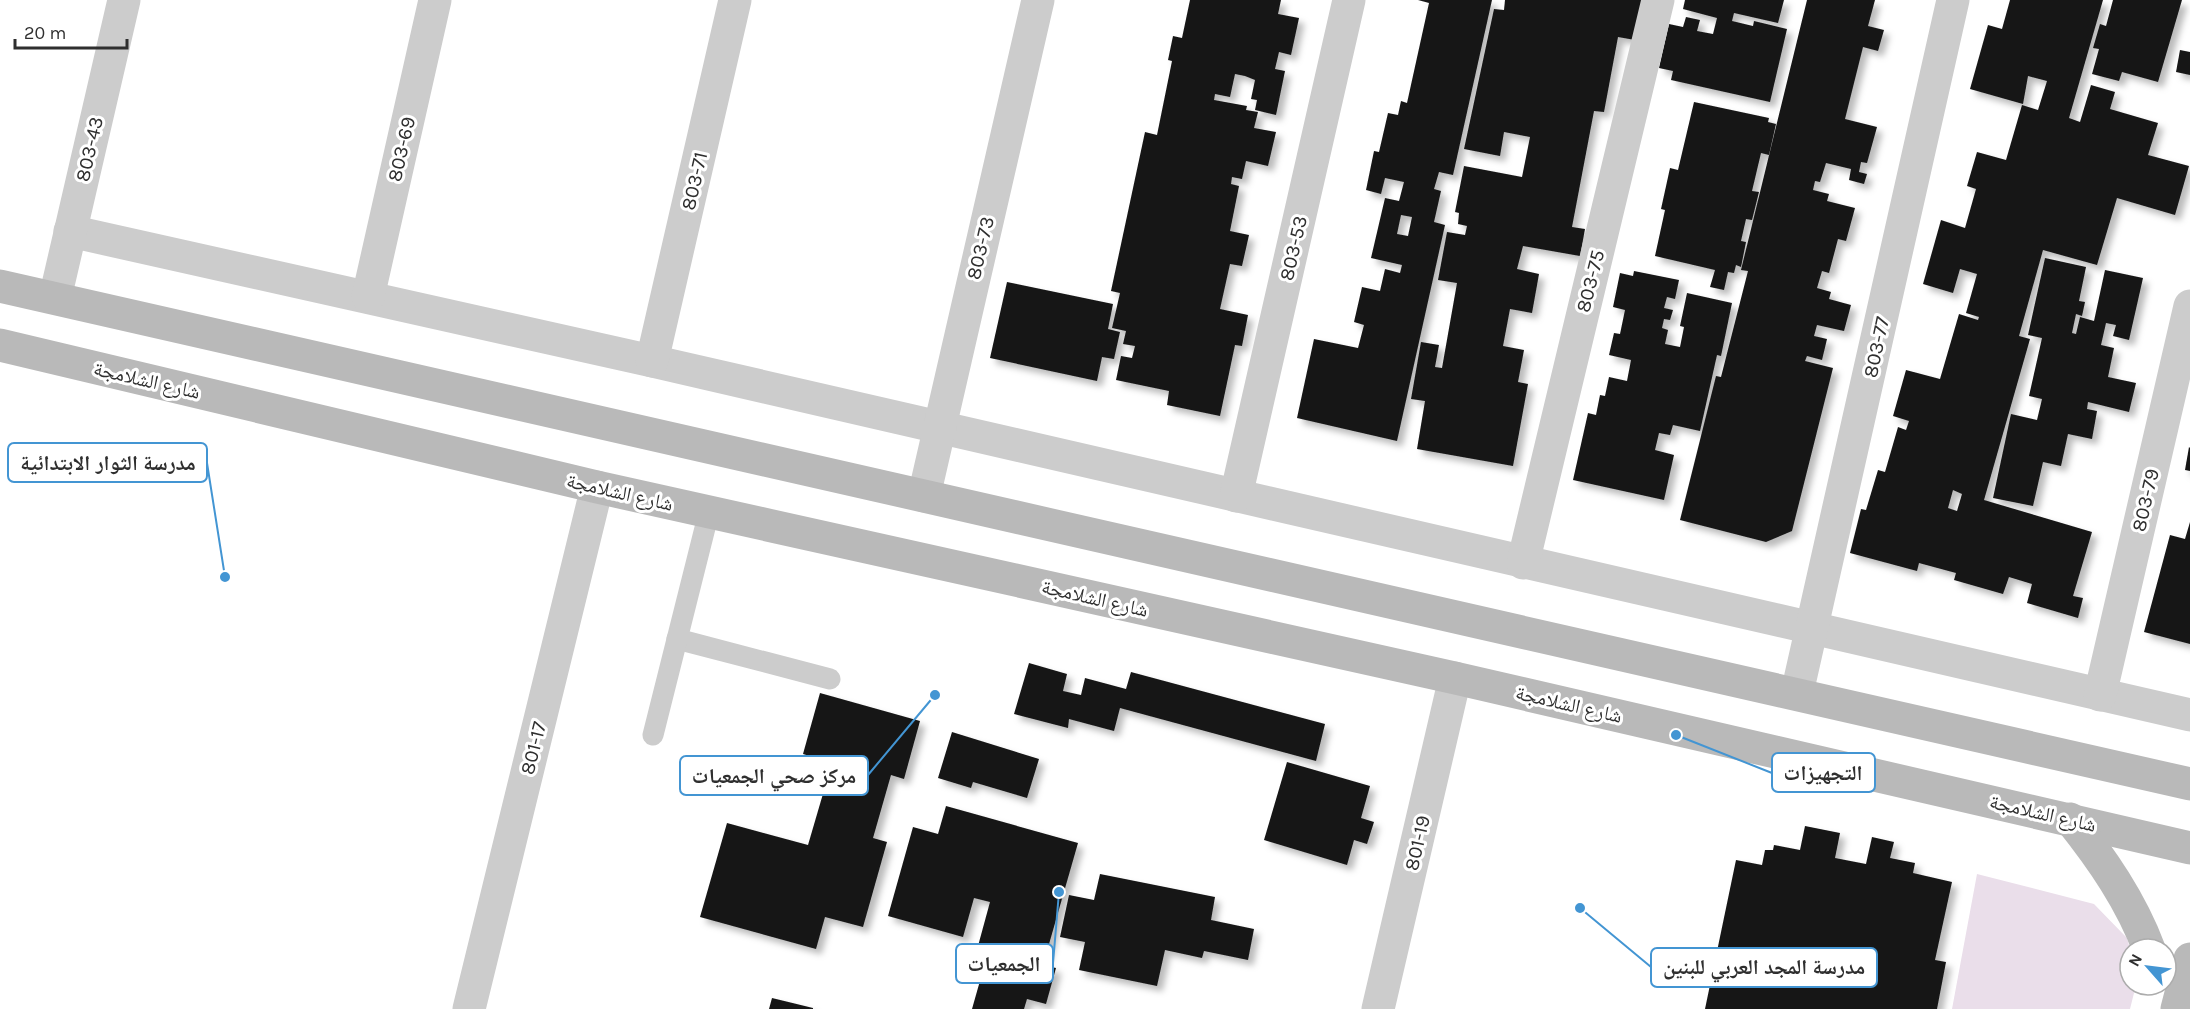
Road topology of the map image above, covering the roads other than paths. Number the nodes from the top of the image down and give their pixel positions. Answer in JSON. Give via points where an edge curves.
{"nodes":[{"id":1,"x":124,"y":0,"type":"edge"},
{"id":2,"x":435,"y":0,"type":"edge"},
{"id":3,"x":735,"y":0,"type":"edge"},
{"id":4,"x":1038,"y":0,"type":"edge"},
{"id":5,"x":1349,"y":0,"type":"edge"},
{"id":6,"x":1658,"y":0,"type":"edge"},
{"id":7,"x":1953,"y":0,"type":"edge"},
{"id":8,"x":70,"y":231,"type":"junction"},
{"id":9,"x":0,"y":286,"type":"edge"},
{"id":10,"x":368,"y":297,"type":"junction"},
{"id":11,"x":55,"y":298,"type":"junction"},
{"id":12,"x":2190,"y":306,"type":"edge"},
{"id":13,"x":0,"y":345,"type":"edge"},
{"id":14,"x":652,"y":362,"type":"junction"},
{"id":15,"x":938,"y":428,"type":"junction"},
{"id":16,"x":597,"y":487,"type":"junction"},
{"id":17,"x":924,"y":496,"type":"junction"},
{"id":18,"x":1236,"y":496,"type":"junction"},
{"id":19,"x":709,"y":512,"type":"junction"},
{"id":20,"x":1523,"y":563,"type":"junction"},
{"id":21,"x":1814,"y":628,"type":"junction"},
{"id":22,"x":677,"y":639,"type":"junction"},
{"id":23,"x":1455,"y":678,"type":"junction"},
{"id":24,"x":830,"y":679,"type":"dead end"},
{"id":25,"x":1797,"y":693,"type":"junction"},
{"id":26,"x":2100,"y":694,"type":"junction"},
{"id":27,"x":2190,"y":715,"type":"edge"},
{"id":28,"x":653,"y":735,"type":"dead end"},
{"id":29,"x":2190,"y":784,"type":"edge"},
{"id":30,"x":2070,"y":819,"type":"junction"},
{"id":31,"x":2190,"y":848,"type":"edge"},
{"id":32,"x":2143,"y":937,"type":"edge"},
{"id":33,"x":2190,"y":959,"type":"edge"},
{"id":34,"x":470,"y":1009,"type":"edge"},
{"id":35,"x":1378,"y":1009,"type":"edge"},
{"id":36,"x":2177,"y":1009,"type":"edge"}],
"edges":[{"from":1,"to":8,"type":"street","name":"803-43"},
{"from":2,"to":10,"type":"street","name":"803-69"},
{"from":3,"to":14,"type":"street","name":"803-71"},
{"from":4,"to":15,"type":"street","name":"803-73"},
{"from":5,"to":18,"type":"street","name":"803-53"},
{"from":6,"to":20,"type":"street","name":"803-75"},
{"from":7,"to":21,"type":"street","name":"803-77"},
{"from":8,"to":10,"type":"street"},
{"from":8,"to":11,"type":"street","name":"803-43"},
{"from":9,"to":11,"type":"street"},
{"from":10,"to":14,"type":"street"},
{"from":11,"to":17,"type":"street"},
{"from":12,"to":26,"type":"street","name":"803-79"},
{"from":13,"to":16,"type":"street","name":"شارع الشلامجة"},
{"from":14,"to":15,"type":"street"},
{"from":15,"to":17,"type":"street","name":"803-73"},
{"from":15,"to":18,"type":"street"},
{"from":16,"to":19,"type":"street","name":"شارع الشلامجة"},
{"from":16,"to":34,"type":"street","name":"801-17"},
{"from":17,"to":25,"type":"street"},
{"from":18,"to":20,"type":"street"},
{"from":19,"to":22,"type":"lane"},
{"from":19,"to":23,"type":"street","name":"شارع الشلامجة"},
{"from":20,"to":21,"type":"street"},
{"from":21,"to":25,"type":"street","name":"803-77"},
{"from":21,"to":26,"type":"street"},
{"from":22,"to":24,"type":"lane"},
{"from":22,"to":28,"type":"lane"},
{"from":23,"to":30,"type":"street","name":"شارع الشلامجة"},
{"from":23,"to":35,"type":"street","name":"801-19"},
{"from":25,"to":29,"type":"street"},
{"from":26,"to":27,"type":"street"},
{"from":30,"to":31,"type":"street","name":"شارع الشلامجة"},
{"from":30,"to":32,"type":"street","via":[[2123,895]]},
{"from":33,"to":36,"type":"street"}]}
